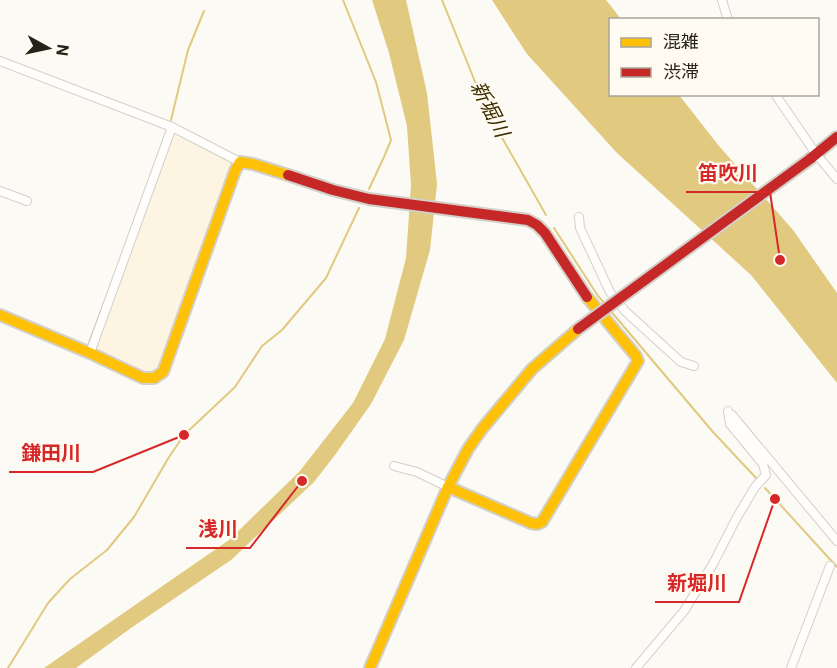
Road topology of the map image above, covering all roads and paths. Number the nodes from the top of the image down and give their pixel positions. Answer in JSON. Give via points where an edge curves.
{"nodes":[{"id":1,"x":722,"y":0,"type":"edge"},
{"id":2,"x":727,"y":18,"type":"edge"},
{"id":3,"x":0,"y":62,"type":"edge"},
{"id":4,"x":776,"y":96,"type":"edge"},
{"id":5,"x":172,"y":126,"type":"junction"},
{"id":6,"x":837,"y":137,"type":"edge"},
{"id":7,"x":813,"y":156,"type":"junction"},
{"id":8,"x":240,"y":162,"type":"junction"},
{"id":9,"x":837,"y":180,"type":"edge"},
{"id":10,"x":0,"y":190,"type":"edge"},
{"id":11,"x":27,"y":201,"type":"dead end"},
{"id":12,"x":579,"y":218,"type":"dead end"},
{"id":13,"x":0,"y":315,"type":"edge"},
{"id":14,"x":90,"y":353,"type":"junction"},
{"id":15,"x":694,"y":366,"type":"dead end"},
{"id":16,"x":394,"y":466,"type":"dead end"},
{"id":17,"x":448,"y":487,"type":"junction"},
{"id":18,"x":837,"y":541,"type":"edge"},
{"id":19,"x":830,"y":566,"type":"dead end"},
{"id":20,"x":370,"y":668,"type":"edge"},
{"id":21,"x":636,"y":668,"type":"edge"},
{"id":22,"x":791,"y":668,"type":"edge"}],
"edges":[{"from":1,"to":2,"type":"street"},
{"from":3,"to":5,"type":"street"},
{"from":4,"to":7,"type":"street"},
{"from":5,"to":8,"type":"street"},
{"from":5,"to":14,"type":"street"},
{"from":6,"to":7,"type":"street"},
{"from":7,"to":9,"type":"street"},
{"from":7,"to":17,"type":"street","bridge":true,"via":[[578,329],[532,369],[482,429]]},
{"from":8,"to":14,"type":"street","via":[[163,372],[155,378],[143,378]]},
{"from":8,"to":17,"type":"street","via":[[354,196],[533,222],[540,226],[583,291],[636,356],[638,361],[542,522],[531,523]]},
{"from":10,"to":11,"type":"street"},
{"from":12,"to":15,"type":"street","via":[[610,292],[681,362]]},
{"from":13,"to":14,"type":"street"},
{"from":16,"to":17,"type":"street"},
{"from":17,"to":20,"type":"street"},
{"from":18,"to":21,"type":"street","via":[[730,413],[730,424],[763,464],[766,475],[740,511],[684,611]]},
{"from":19,"to":22,"type":"street"}]}
